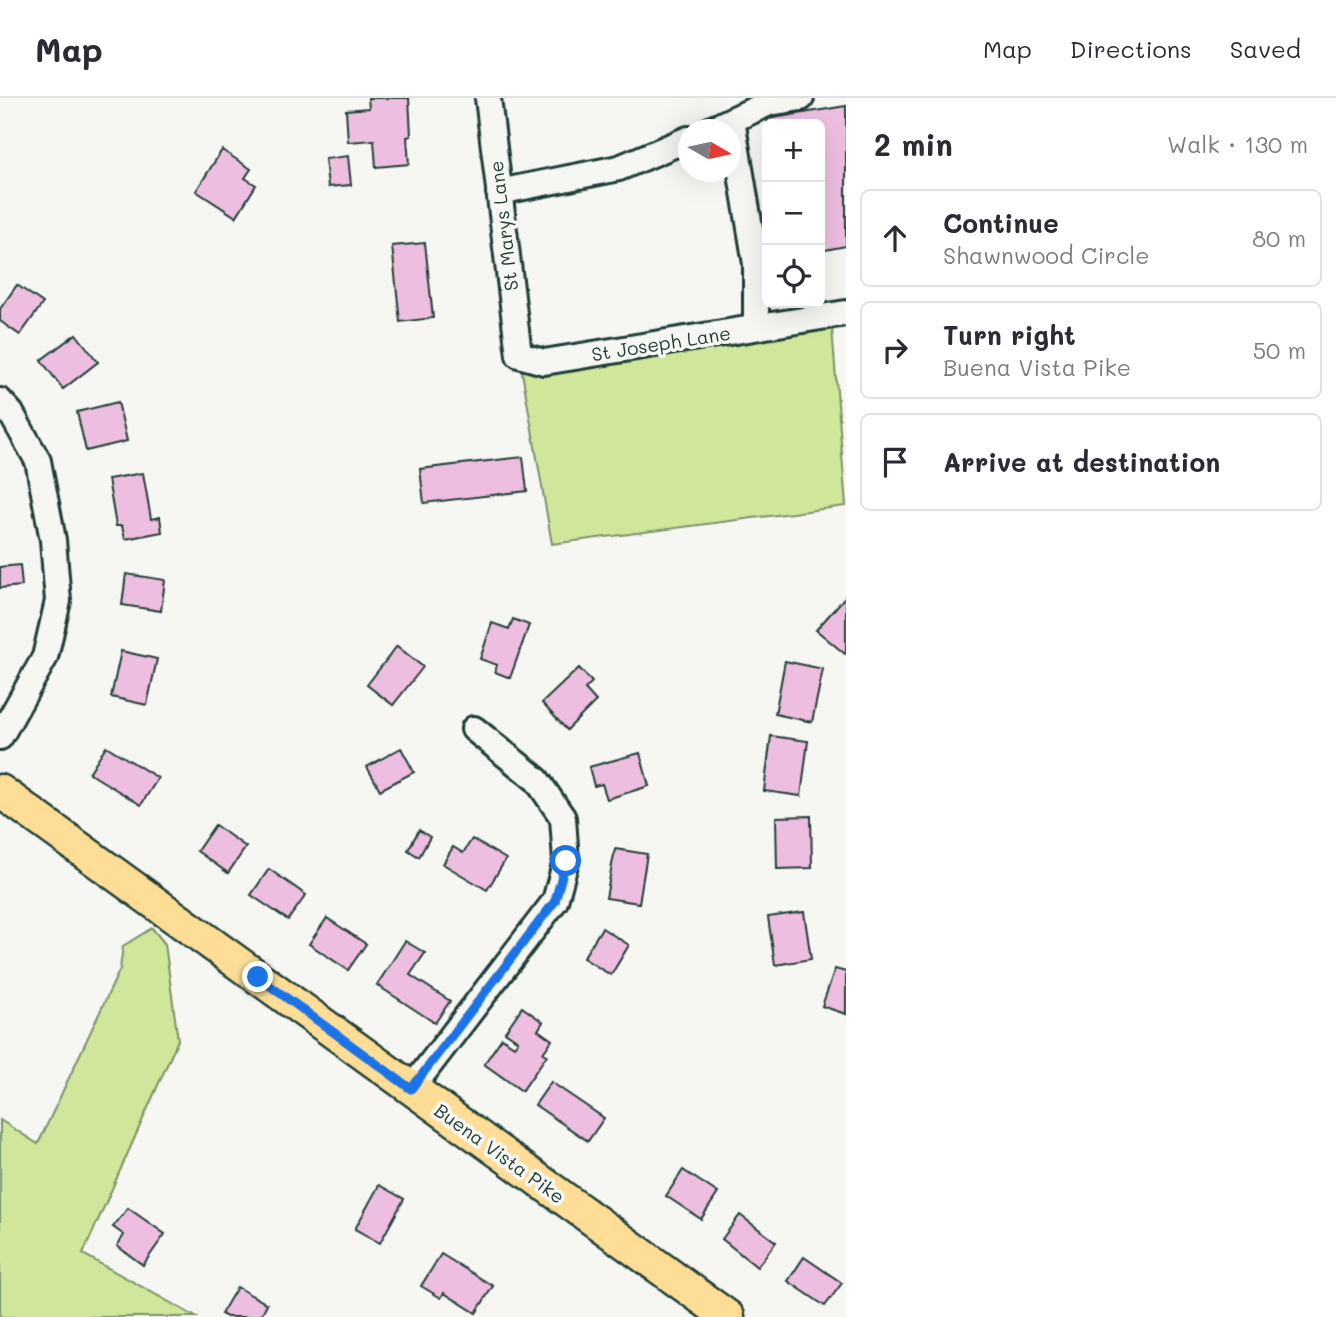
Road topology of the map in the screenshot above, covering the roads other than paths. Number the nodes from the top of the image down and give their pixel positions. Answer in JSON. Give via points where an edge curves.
{"nodes":[{"id":1,"x":488,"y":98,"type":"edge"},
{"id":2,"x":801,"y":98,"type":"edge"},
{"id":3,"x":734,"y":119,"type":"edge"},
{"id":4,"x":678,"y":143,"type":"edge"},
{"id":5,"x":735,"y":182,"type":"edge"},
{"id":6,"x":499,"y":192,"type":"junction"},
{"id":7,"x":846,"y":313,"type":"edge"},
{"id":8,"x":756,"y":327,"type":"junction"},
{"id":9,"x":519,"y":355,"type":"joint"},
{"id":10,"x":0,"y":401,"type":"edge"},
{"id":11,"x":474,"y":729,"type":"dead end"},
{"id":12,"x":0,"y":737,"type":"edge"},
{"id":13,"x":0,"y":791,"type":"edge"},
{"id":14,"x":411,"y":1089,"type":"junction"},
{"id":15,"x":728,"y":1317,"type":"edge"}],
"edges":[{"from":1,"to":6,"type":"street","name":"St Marys Lane"},
{"from":2,"to":3,"type":"street","via":[[769,103]]},
{"from":4,"to":6,"type":"street","via":[[619,169]]},
{"from":5,"to":8,"type":"street","via":[[755,264]]},
{"from":6,"to":9,"type":"street","name":"St Marys Lane"},
{"from":7,"to":8,"type":"street","name":"St Joseph Lane"},
{"from":8,"to":9,"type":"street","name":"St Joseph Lane","via":[[544,362]]},
{"from":10,"to":12,"type":"street","via":[[38,461],[53,540],[58,601],[45,657]]},
{"from":11,"to":14,"type":"street","via":[[537,780],[563,818],[566,861],[555,901]]},
{"from":13,"to":14,"type":"main road","name":"Buena Vista Pike"},
{"from":14,"to":15,"type":"main road","name":"Buena Vista Pike"}]}
